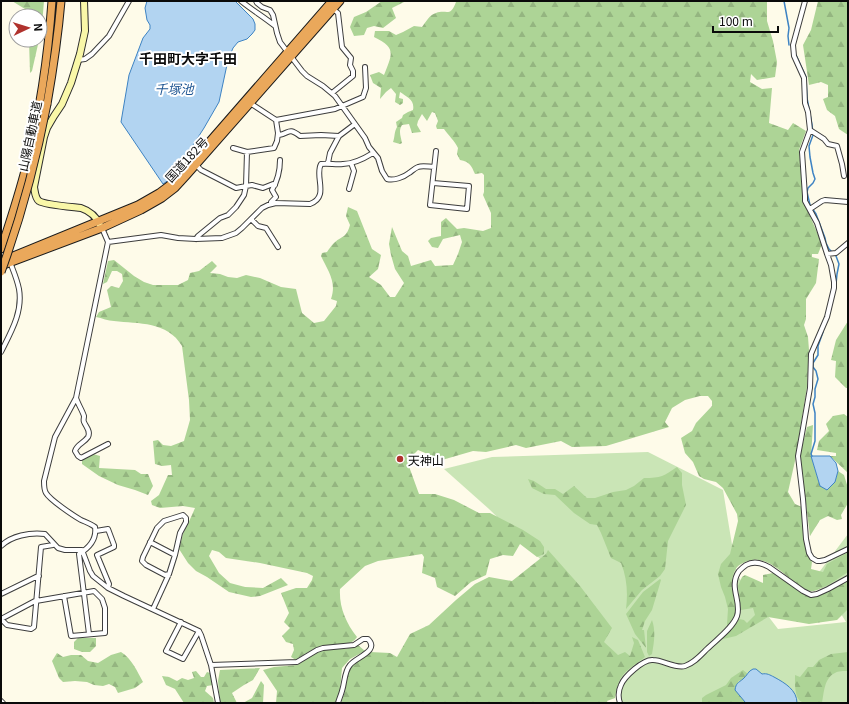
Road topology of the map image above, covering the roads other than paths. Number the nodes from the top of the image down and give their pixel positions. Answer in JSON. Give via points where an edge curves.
{"nodes":[{"id":1,"x":52,"y":1,"type":"edge"},
{"id":2,"x":61,"y":1,"type":"edge"},
{"id":3,"x":84,"y":1,"type":"edge"},
{"id":4,"x":129,"y":1,"type":"edge"},
{"id":5,"x":241,"y":1,"type":"edge"},
{"id":6,"x":256,"y":1,"type":"edge"},
{"id":7,"x":340,"y":1,"type":"edge"},
{"id":8,"x":805,"y":1,"type":"edge"},
{"id":9,"x":330,"y":4,"type":"edge"},
{"id":10,"x":275,"y":26,"type":"junction"},
{"id":11,"x":289,"y":54,"type":"junction"},
{"id":12,"x":78,"y":60,"type":"junction"},
{"id":13,"x":365,"y":67,"type":"dead end"},
{"id":14,"x":332,"y":93,"type":"junction"},
{"id":15,"x":250,"y":103,"type":"junction"},
{"id":16,"x":342,"y":106,"type":"junction"},
{"id":17,"x":276,"y":120,"type":"junction"},
{"id":18,"x":355,"y":124,"type":"junction"},
{"id":19,"x":810,"y":130,"type":"junction"},
{"id":20,"x":278,"y":133,"type":"junction"},
{"id":21,"x":338,"y":136,"type":"junction"},
{"id":22,"x":233,"y":148,"type":"dead end"},
{"id":23,"x":436,"y":151,"type":"dead end"},
{"id":24,"x":247,"y":152,"type":"junction"},
{"id":25,"x":373,"y":153,"type":"junction"},
{"id":26,"x":280,"y":160,"type":"dead end"},
{"id":27,"x":328,"y":163,"type":"junction"},
{"id":28,"x":351,"y":163,"type":"junction"},
{"id":29,"x":196,"y":165,"type":"junction"},
{"id":30,"x":434,"y":167,"type":"junction"},
{"id":31,"x":844,"y":176,"type":"dead end"},
{"id":32,"x":433,"y":183,"type":"junction"},
{"id":33,"x":275,"y":185,"type":"junction"},
{"id":34,"x":246,"y":186,"type":"junction"},
{"id":35,"x":349,"y":189,"type":"dead end"},
{"id":36,"x":848,"y":202,"type":"edge"},
{"id":37,"x":271,"y":204,"type":"junction"},
{"id":38,"x":810,"y":210,"type":"junction"},
{"id":39,"x":251,"y":219,"type":"junction"},
{"id":40,"x":100,"y":224,"type":"junction"},
{"id":41,"x":196,"y":239,"type":"junction"},
{"id":42,"x":108,"y":242,"type":"junction"},
{"id":43,"x":848,"y":243,"type":"edge"},
{"id":44,"x":278,"y":247,"type":"dead end"},
{"id":45,"x":1,"y":249,"type":"edge"},
{"id":46,"x":826,"y":254,"type":"junction"},
{"id":47,"x":9,"y":260,"type":"junction"},
{"id":48,"x":1,"y":261,"type":"edge"},
{"id":49,"x":1,"y":266,"type":"edge"},
{"id":50,"x":1,"y":272,"type":"edge"},
{"id":51,"x":1,"y":352,"type":"edge"},
{"id":52,"x":76,"y":398,"type":"junction"},
{"id":53,"x":108,"y":444,"type":"dead end"},
{"id":54,"x":96,"y":530,"type":"junction"},
{"id":55,"x":150,"y":542,"type":"junction"},
{"id":56,"x":54,"y":544,"type":"junction"},
{"id":57,"x":1,"y":546,"type":"edge"},
{"id":58,"x":848,"y":549,"type":"edge"},
{"id":59,"x":84,"y":552,"type":"junction"},
{"id":60,"x":175,"y":555,"type":"junction"},
{"id":61,"x":168,"y":574,"type":"junction"},
{"id":62,"x":39,"y":576,"type":"junction"},
{"id":63,"x":848,"y":578,"type":"edge"},
{"id":64,"x":108,"y":588,"type":"junction"},
{"id":65,"x":84,"y":593,"type":"junction"},
{"id":66,"x":1,"y":594,"type":"edge"},
{"id":67,"x":64,"y":596,"type":"junction"},
{"id":68,"x":36,"y":601,"type":"junction"},
{"id":69,"x":153,"y":609,"type":"junction"},
{"id":70,"x":1,"y":619,"type":"edge"},
{"id":71,"x":181,"y":622,"type":"junction"},
{"id":72,"x":199,"y":631,"type":"junction"},
{"id":73,"x":89,"y":634,"type":"junction"},
{"id":74,"x":211,"y":665,"type":"junction"},
{"id":75,"x":218,"y":703,"type":"edge"},
{"id":76,"x":338,"y":703,"type":"edge"},
{"id":77,"x":620,"y":703,"type":"edge"}],
"edges":[{"from":1,"to":45,"type":"highway","name":"山陽自動車道","via":[[40,101],[26,167]]},
{"from":2,"to":50,"type":"highway","name":"山陽自動車道","bridge":true,"via":[[54,68],[33,169]]},
{"from":3,"to":12,"type":"street","via":[[85,30]]},
{"from":4,"to":12,"type":"street","via":[[109,36],[92,54]]},
{"from":5,"to":10,"type":"street"},
{"from":6,"to":10,"type":"street","via":[[270,10]]},
{"from":7,"to":9,"type":"highway","name":"国道182号"},
{"from":8,"to":19,"type":"street","via":[[793,45],[794,56],[804,78]]},
{"from":9,"to":11,"type":"highway","name":"国道182号"},
{"from":9,"to":14,"type":"street","via":[[338,13],[342,46],[351,58],[350,66],[353,71],[353,76]]},
{"from":10,"to":11,"type":"street","via":[[280,42]]},
{"from":11,"to":14,"type":"street","via":[[307,76]]},
{"from":11,"to":15,"type":"highway","name":"国道182号"},
{"from":11,"to":40,"type":"highway","name":"国道182号","via":[[170,184],[138,205]]},
{"from":12,"to":40,"type":"street","via":[[62,104],[46,132],[34,187],[40,202],[81,208],[94,215]]},
{"from":13,"to":16,"type":"street","via":[[366,88],[363,97]]},
{"from":14,"to":16,"type":"street"},
{"from":15,"to":17,"type":"street"},
{"from":15,"to":29,"type":"highway","name":"国道182号"},
{"from":16,"to":17,"type":"street","via":[[335,110]]},
{"from":16,"to":18,"type":"street"},
{"from":17,"to":20,"type":"street"},
{"from":18,"to":21,"type":"street"},
{"from":18,"to":25,"type":"street"},
{"from":19,"to":31,"type":"street","via":[[828,144],[837,146]]},
{"from":19,"to":38,"type":"street","via":[[802,157],[805,201]]},
{"from":20,"to":21,"type":"street","via":[[282,135],[287,131],[293,131],[300,136]]},
{"from":20,"to":24,"type":"street","via":[[274,148]]},
{"from":21,"to":27,"type":"street"},
{"from":22,"to":24,"type":"street"},
{"from":23,"to":30,"type":"street"},
{"from":24,"to":34,"type":"street"},
{"from":25,"to":28,"type":"street"},
{"from":25,"to":30,"type":"street","via":[[378,158],[382,171],[391,180],[408,174],[417,167]]},
{"from":26,"to":33,"type":"street","via":[[280,171]]},
{"from":27,"to":28,"type":"street"},
{"from":27,"to":37,"type":"street","via":[[319,167],[320,193],[314,203]]},
{"from":28,"to":35,"type":"street","via":[[354,171]]},
{"from":29,"to":34,"type":"street","via":[[236,188]]},
{"from":29,"to":40,"type":"highway","name":"国道182号","via":[[162,198],[141,210]]},
{"from":30,"to":32,"type":"street"},
{"from":32,"to":32,"type":"street","via":[[430,205],[467,209],[469,186]]},
{"from":33,"to":34,"type":"street","via":[[263,188]]},
{"from":33,"to":37,"type":"street","via":[[272,190],[276,197]]},
{"from":34,"to":41,"type":"street","via":[[244,195],[236,207]]},
{"from":36,"to":38,"type":"street","via":[[825,200]]},
{"from":37,"to":39,"type":"street","via":[[262,208]]},
{"from":38,"to":46,"type":"street","via":[[817,223]]},
{"from":39,"to":41,"type":"street","via":[[230,236]]},
{"from":39,"to":44,"type":"street","via":[[258,226],[266,228]]},
{"from":40,"to":42,"type":"street"},
{"from":40,"to":47,"type":"highway","name":"国道182号"},
{"from":41,"to":42,"type":"street","via":[[161,235]]},
{"from":42,"to":52,"type":"street"},
{"from":43,"to":46,"type":"street","via":[[836,253]]},
{"from":46,"to":58,"type":"street","via":[[831,265],[834,288],[827,317],[811,354],[810,388],[798,456],[809,553],[812,558],[820,561]]},
{"from":47,"to":48,"type":"highway","name":"国道182号"},
{"from":47,"to":49,"type":"highway","name":"国道182号"},
{"from":47,"to":51,"type":"street","via":[[19,289],[19,310],[14,327]]},
{"from":52,"to":53,"type":"street","via":[[89,434],[77,447],[75,451],[78,456],[81,458]]},
{"from":52,"to":54,"type":"street","via":[[55,437],[44,488],[52,500],[93,525]]},
{"from":54,"to":59,"type":"street","via":[[93,540]]},
{"from":54,"to":64,"type":"street","via":[[108,529],[114,545],[97,555],[109,584]]},
{"from":55,"to":60,"type":"street"},
{"from":55,"to":60,"type":"street","via":[[164,521],[183,515],[186,522],[180,533]]},
{"from":55,"to":61,"type":"street","via":[[142,561],[165,575]]},
{"from":56,"to":57,"type":"street","via":[[45,534],[40,533],[17,537]]},
{"from":56,"to":59,"type":"street","via":[[61,550]]},
{"from":56,"to":62,"type":"street","via":[[42,547]]},
{"from":59,"to":64,"type":"street","via":[[93,576]]},
{"from":59,"to":65,"type":"street","via":[[79,554]]},
{"from":60,"to":61,"type":"street"},
{"from":61,"to":69,"type":"street"},
{"from":62,"to":66,"type":"street"},
{"from":62,"to":68,"type":"street"},
{"from":63,"to":77,"type":"street","via":[[812,595],[802,591],[764,564],[754,563],[742,567],[734,584],[737,615],[726,632],[695,661],[684,667],[653,660],[644,662],[622,682],[618,698]]},
{"from":64,"to":69,"type":"street"},
{"from":65,"to":67,"type":"street"},
{"from":65,"to":73,"type":"street"},
{"from":65,"to":73,"type":"street","via":[[94,591],[102,599],[105,608],[105,633]]},
{"from":67,"to":68,"type":"street"},
{"from":67,"to":73,"type":"street","via":[[71,636]]},
{"from":68,"to":70,"type":"street"},
{"from":68,"to":70,"type":"street","via":[[34,627],[31,630],[7,625]]},
{"from":69,"to":71,"type":"street"},
{"from":71,"to":72,"type":"street"},
{"from":71,"to":72,"type":"street","via":[[166,651],[183,659]]},
{"from":72,"to":74,"type":"street"},
{"from":74,"to":75,"type":"street"},
{"from":74,"to":76,"type":"street","via":[[297,662],[316,650],[354,645],[368,639],[371,643],[370,650],[356,659],[346,670]]}]}
